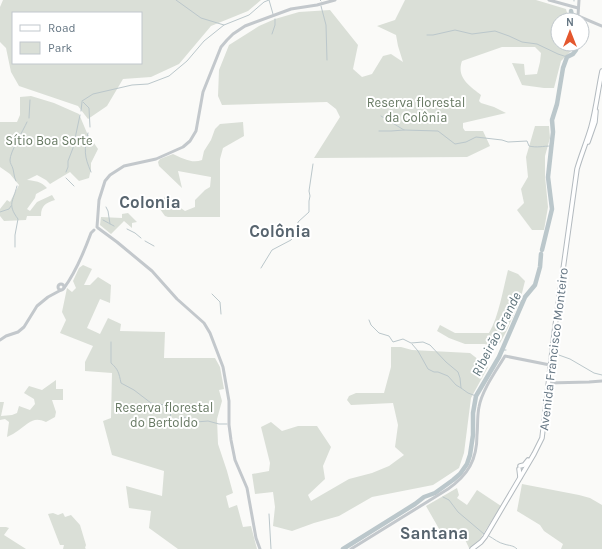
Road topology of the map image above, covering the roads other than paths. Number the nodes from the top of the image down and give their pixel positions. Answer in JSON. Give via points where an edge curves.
{"nodes":[{"id":1,"x":335,"y":0,"type":"edge"},
{"id":2,"x":549,"y":0,"type":"edge"},
{"id":3,"x":579,"y":0,"type":"edge"},
{"id":4,"x":578,"y":8,"type":"junction"},
{"id":5,"x":602,"y":26,"type":"edge"},
{"id":6,"x":602,"y":71,"type":"edge"},
{"id":7,"x":96,"y":228,"type":"junction"},
{"id":8,"x":70,"y":280,"type":"junction"},
{"id":9,"x":61,"y":289,"type":"junction"},
{"id":10,"x":0,"y":340,"type":"edge"},
{"id":11,"x":550,"y":365,"type":"junction"},
{"id":12,"x":602,"y":381,"type":"edge"},
{"id":13,"x":548,"y":383,"type":"junction"},
{"id":14,"x":534,"y":454,"type":"junction"},
{"id":15,"x":520,"y":478,"type":"junction"},
{"id":16,"x":260,"y":549,"type":"edge"},
{"id":17,"x":351,"y":549,"type":"edge"},
{"id":18,"x":472,"y":549,"type":"edge"}],
"edges":[{"from":1,"to":7,"type":"street","via":[[291,9],[251,24],[233,34],[221,47],[208,79],[196,131],[190,142],[156,159],[124,166],[110,175],[99,200]]},
{"from":2,"to":4,"type":"street"},
{"from":3,"to":4,"type":"street"},
{"from":4,"to":5,"type":"street","via":[[578,16]]},
{"from":6,"to":11,"type":"main road","name":"Avenida Francisco Monteiro","via":[[594,127],[582,154],[575,182]]},
{"from":7,"to":8,"type":"street","via":[[91,233]]},
{"from":7,"to":16,"type":"street","via":[[152,271],[177,299],[204,323],[210,333],[225,375],[232,446],[247,488]]},
{"from":8,"to":9,"type":"street"},
{"from":8,"to":9,"type":"street","via":[[62,284]]},
{"from":9,"to":10,"type":"street","via":[[37,306],[24,327]]},
{"from":11,"to":13,"type":"main road","name":"Avenida Francisco Monteiro"},
{"from":11,"to":17,"type":"street","via":[[505,356],[481,398],[476,448],[466,474],[448,489]]},
{"from":12,"to":13,"type":"street"},
{"from":13,"to":14,"type":"main road","name":"Avenida Francisco Monteiro","via":[[542,438]]},
{"from":14,"to":15,"type":"main road","name":"Avenida Francisco Monteiro"},
{"from":14,"to":15,"type":"main road","via":[[519,467]]},
{"from":15,"to":18,"type":"main road","name":"Avenida Francisco Monteiro","via":[[484,537]]}]}
